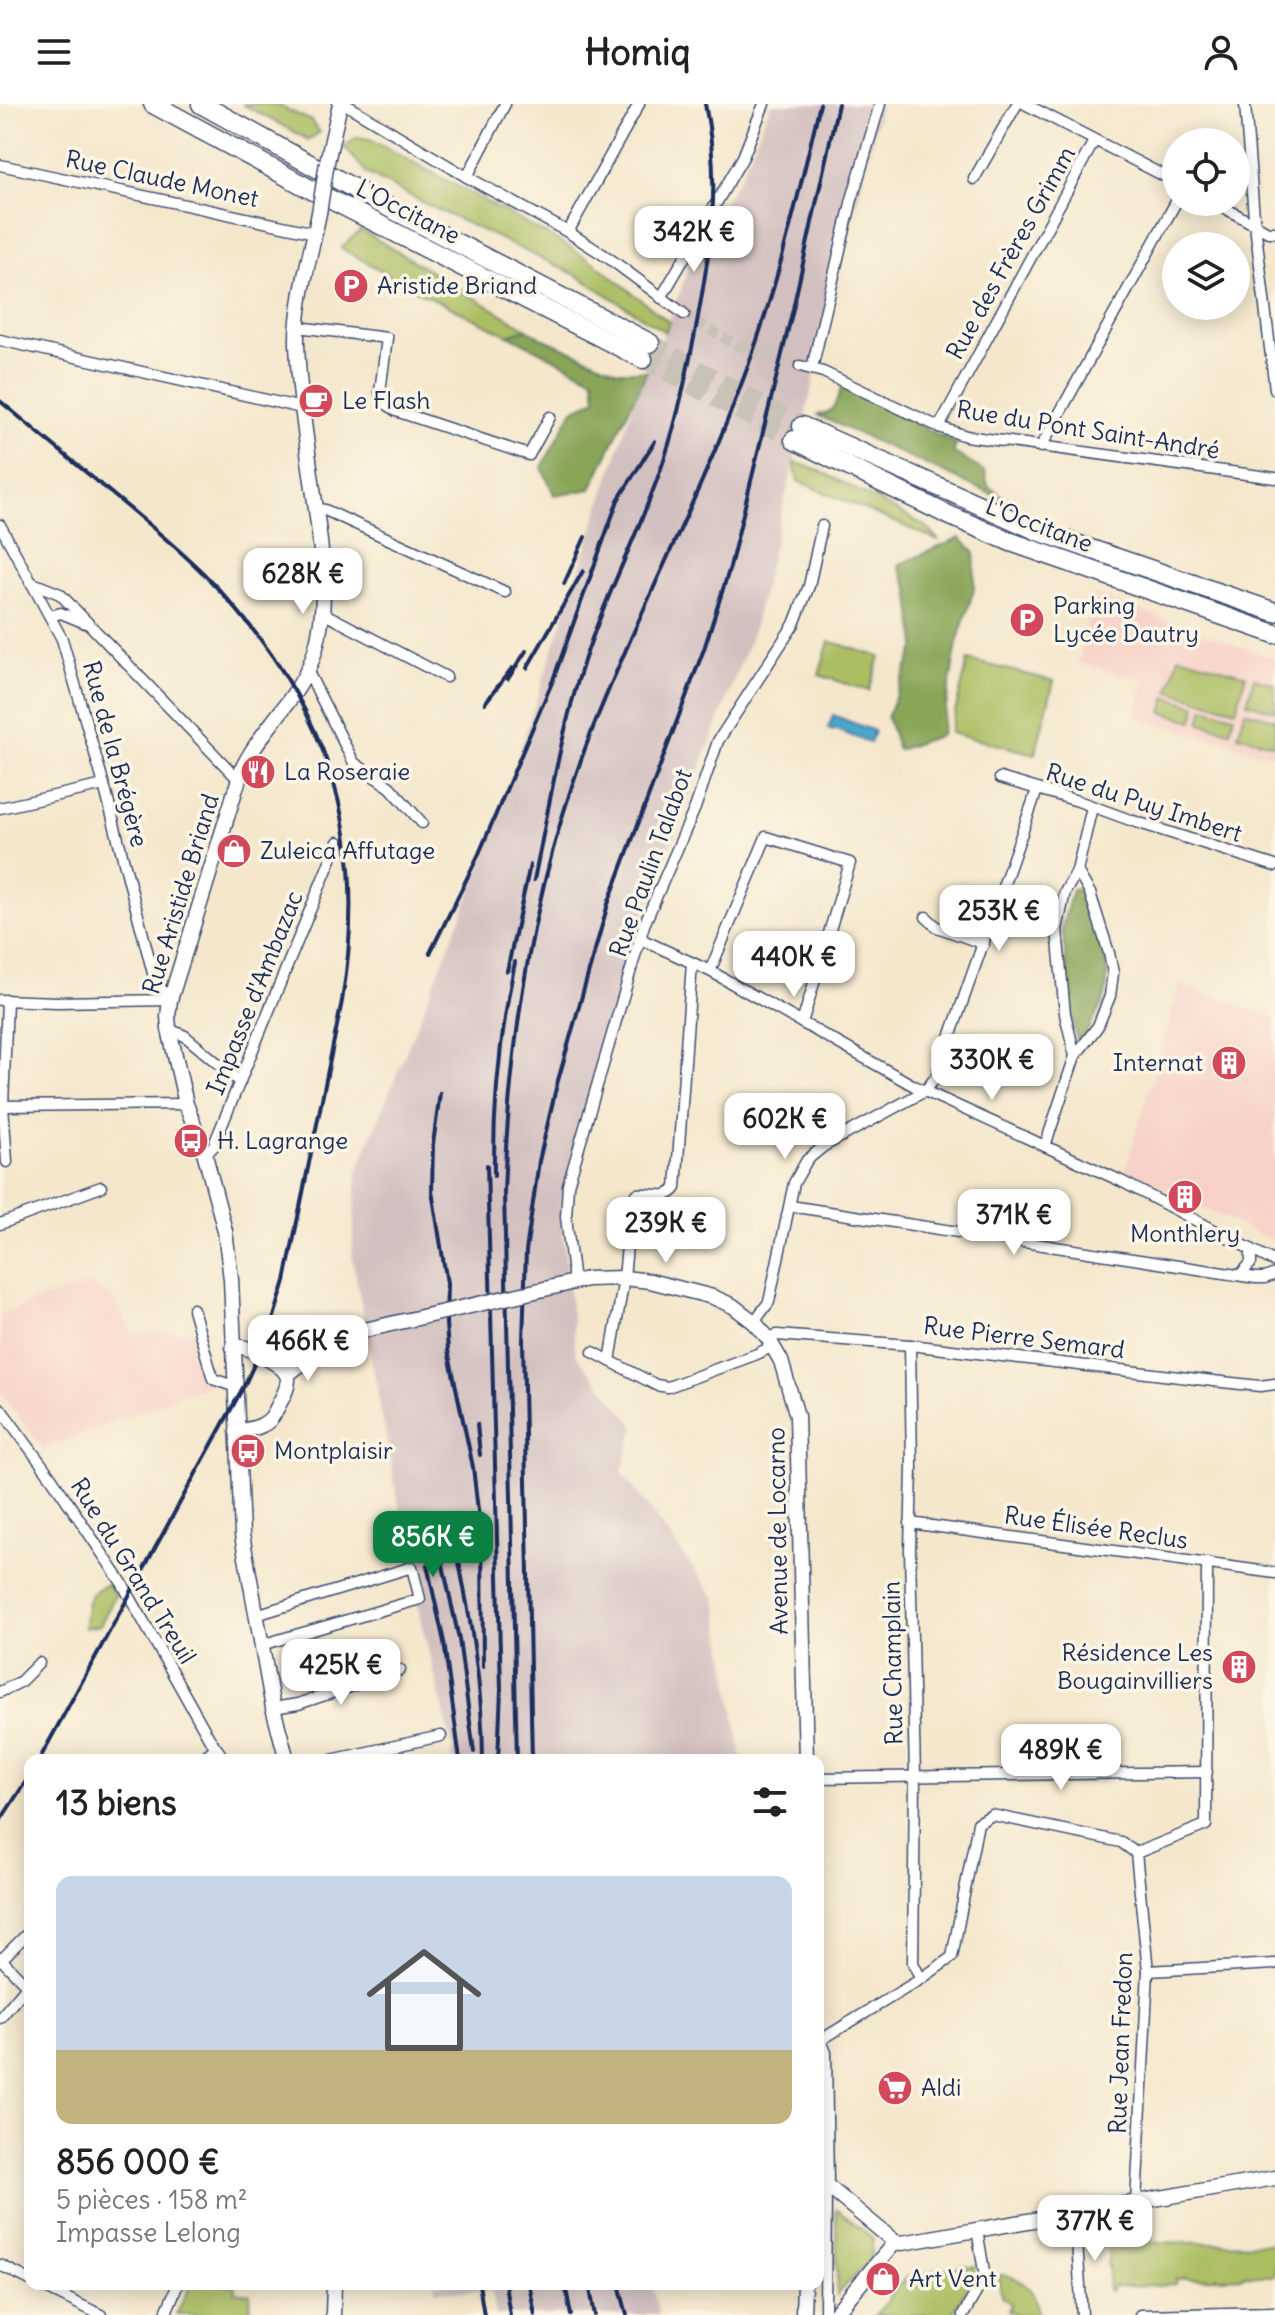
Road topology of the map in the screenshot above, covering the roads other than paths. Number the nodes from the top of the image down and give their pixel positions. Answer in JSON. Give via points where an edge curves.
{"nodes":[{"id":1,"x":153,"y":104,"type":"edge"},
{"id":2,"x":201,"y":104,"type":"edge"},
{"id":3,"x":342,"y":104,"type":"edge"},
{"id":4,"x":505,"y":104,"type":"edge"},
{"id":5,"x":639,"y":104,"type":"edge"},
{"id":6,"x":764,"y":104,"type":"edge"},
{"id":7,"x":880,"y":104,"type":"edge"},
{"id":8,"x":1017,"y":104,"type":"edge"},
{"id":9,"x":1025,"y":104,"type":"edge"},
{"id":10,"x":1245,"y":104,"type":"edge"},
{"id":11,"x":1094,"y":141,"type":"junction"},
{"id":12,"x":0,"y":165,"type":"edge"},
{"id":13,"x":1162,"y":175,"type":"edge"},
{"id":14,"x":467,"y":177,"type":"junction"},
{"id":15,"x":974,"y":179,"type":"dead end"},
{"id":16,"x":1168,"y":216,"type":"edge"},
{"id":17,"x":1241,"y":216,"type":"edge"},
{"id":18,"x":1256,"y":224,"type":"junction"},
{"id":19,"x":568,"y":232,"type":"junction"},
{"id":20,"x":1275,"y":232,"type":"edge"},
{"id":21,"x":315,"y":233,"type":"junction"},
{"id":22,"x":661,"y":298,"type":"junction"},
{"id":23,"x":684,"y":314,"type":"tunnel mouth"},
{"id":24,"x":298,"y":327,"type":"junction"},
{"id":25,"x":0,"y":340,"type":"edge"},
{"id":26,"x":800,"y":366,"type":"tunnel mouth"},
{"id":27,"x":812,"y":368,"type":"junction"},
{"id":28,"x":1275,"y":389,"type":"edge"},
{"id":29,"x":302,"y":408,"type":"junction"},
{"id":30,"x":550,"y":417,"type":"dead end"},
{"id":31,"x":939,"y":427,"type":"junction"},
{"id":32,"x":1041,"y":447,"type":"junction"},
{"id":33,"x":1275,"y":478,"type":"edge"},
{"id":34,"x":316,"y":509,"type":"junction"},
{"id":35,"x":0,"y":525,"type":"edge"},
{"id":36,"x":822,"y":526,"type":"dead end"},
{"id":37,"x":30,"y":582,"type":"junction"},
{"id":38,"x":505,"y":592,"type":"dead end"},
{"id":39,"x":1275,"y":612,"type":"edge"},
{"id":40,"x":323,"y":613,"type":"junction"},
{"id":41,"x":50,"y":616,"type":"junction"},
{"id":42,"x":86,"y":623,"type":"junction"},
{"id":43,"x":1275,"y":634,"type":"edge"},
{"id":44,"x":308,"y":672,"type":"junction"},
{"id":45,"x":446,"y":677,"type":"dead end"},
{"id":46,"x":1000,"y":778,"type":"dead end"},
{"id":47,"x":238,"y":779,"type":"junction"},
{"id":48,"x":104,"y":785,"type":"junction"},
{"id":49,"x":1037,"y":790,"type":"junction"},
{"id":50,"x":1092,"y":807,"type":"junction"},
{"id":51,"x":0,"y":808,"type":"edge"},
{"id":52,"x":422,"y":823,"type":"dead end"},
{"id":53,"x":338,"y":842,"type":"dead end"},
{"id":54,"x":1275,"y":866,"type":"edge"},
{"id":55,"x":1077,"y":871,"type":"junction"},
{"id":56,"x":926,"y":917,"type":"dead end"},
{"id":57,"x":642,"y":938,"type":"junction"},
{"id":58,"x":984,"y":944,"type":"junction"},
{"id":59,"x":692,"y":963,"type":"junction"},
{"id":60,"x":710,"y":971,"type":"junction"},
{"id":61,"x":3,"y":1000,"type":"edge"},
{"id":62,"x":170,"y":1000,"type":"junction"},
{"id":63,"x":802,"y":1023,"type":"junction"},
{"id":64,"x":169,"y":1029,"type":"junction"},
{"id":65,"x":1075,"y":1056,"type":"junction"},
{"id":66,"x":240,"y":1082,"type":"junction"},
{"id":67,"x":925,"y":1091,"type":"junction"},
{"id":68,"x":186,"y":1104,"type":"junction"},
{"id":69,"x":3,"y":1106,"type":"junction"},
{"id":70,"x":1045,"y":1146,"type":"junction"},
{"id":71,"x":205,"y":1155,"type":"junction"},
{"id":72,"x":7,"y":1162,"type":"dead end"},
{"id":73,"x":101,"y":1187,"type":"dead end"},
{"id":74,"x":790,"y":1206,"type":"junction"},
{"id":75,"x":0,"y":1224,"type":"edge"},
{"id":76,"x":1251,"y":1249,"type":"junction"},
{"id":77,"x":1275,"y":1262,"type":"edge"},
{"id":78,"x":1241,"y":1274,"type":"junction"},
{"id":79,"x":1275,"y":1274,"type":"edge"},
{"id":80,"x":624,"y":1278,"type":"junction"},
{"id":81,"x":568,"y":1283,"type":"junction"},
{"id":82,"x":193,"y":1309,"type":"dead end"},
{"id":83,"x":754,"y":1322,"type":"junction"},
{"id":84,"x":770,"y":1342,"type":"junction"},
{"id":85,"x":910,"y":1345,"type":"junction"},
{"id":86,"x":233,"y":1347,"type":"junction"},
{"id":87,"x":593,"y":1352,"type":"dead end"},
{"id":88,"x":610,"y":1361,"type":"junction"},
{"id":89,"x":288,"y":1374,"type":"junction"},
{"id":90,"x":1275,"y":1384,"type":"edge"},
{"id":91,"x":236,"y":1387,"type":"junction"},
{"id":92,"x":0,"y":1408,"type":"edge"},
{"id":93,"x":237,"y":1432,"type":"junction"},
{"id":94,"x":910,"y":1523,"type":"junction"},
{"id":95,"x":1207,"y":1563,"type":"junction"},
{"id":96,"x":1275,"y":1573,"type":"edge"},
{"id":97,"x":256,"y":1615,"type":"junction"},
{"id":98,"x":261,"y":1645,"type":"junction"},
{"id":99,"x":39,"y":1663,"type":"dead end"},
{"id":100,"x":400,"y":1670,"type":"dead end"},
{"id":101,"x":0,"y":1692,"type":"edge"},
{"id":102,"x":273,"y":1708,"type":"junction"},
{"id":103,"x":441,"y":1736,"type":"dead end"},
{"id":104,"x":215,"y":1748,"type":"junction"},
{"id":105,"x":208,"y":1754,"type":"edge"},
{"id":106,"x":220,"y":1754,"type":"edge"},
{"id":107,"x":285,"y":1754,"type":"edge"},
{"id":108,"x":358,"y":1754,"type":"edge"},
{"id":109,"x":806,"y":1754,"type":"edge"},
{"id":110,"x":1207,"y":1772,"type":"junction"},
{"id":111,"x":915,"y":1777,"type":"junction"},
{"id":112,"x":824,"y":1778,"type":"edge"},
{"id":113,"x":1136,"y":1853,"type":"junction"},
{"id":114,"x":24,"y":1937,"type":"edge"},
{"id":115,"x":1,"y":1959,"type":"edge"},
{"id":116,"x":1275,"y":1964,"type":"edge"},
{"id":117,"x":1148,"y":1971,"type":"junction"},
{"id":118,"x":921,"y":1979,"type":"junction"},
{"id":119,"x":24,"y":1983,"type":"edge"},
{"id":120,"x":24,"y":1993,"type":"edge"},
{"id":121,"x":0,"y":2018,"type":"edge"},
{"id":122,"x":824,"y":2037,"type":"edge"},
{"id":123,"x":824,"y":2140,"type":"edge"},
{"id":124,"x":1275,"y":2178,"type":"edge"},
{"id":125,"x":826,"y":2185,"type":"junction"},
{"id":126,"x":1136,"y":2203,"type":"junction"},
{"id":127,"x":1075,"y":2213,"type":"junction"},
{"id":128,"x":977,"y":2230,"type":"junction"},
{"id":129,"x":895,"y":2242,"type":"junction"},
{"id":130,"x":0,"y":2265,"type":"edge"},
{"id":131,"x":24,"y":2277,"type":"edge"},
{"id":132,"x":50,"y":2290,"type":"edge"},
{"id":133,"x":175,"y":2290,"type":"edge"},
{"id":134,"x":334,"y":2290,"type":"edge"},
{"id":135,"x":804,"y":2290,"type":"edge"},
{"id":136,"x":1275,"y":2312,"type":"edge"},
{"id":137,"x":101,"y":2315,"type":"edge"},
{"id":138,"x":165,"y":2315,"type":"edge"},
{"id":139,"x":333,"y":2315,"type":"edge"},
{"id":140,"x":803,"y":2315,"type":"edge"},
{"id":141,"x":825,"y":2315,"type":"edge"},
{"id":142,"x":834,"y":2315,"type":"edge"},
{"id":143,"x":963,"y":2315,"type":"edge"},
{"id":144,"x":1082,"y":2315,"type":"edge"},
{"id":145,"x":1140,"y":2315,"type":"edge"}],
"edges":[{"from":1,"to":2,"type":"highway","name":"L'Occitane","via":[[310,189],[647,351]]},
{"from":3,"to":14,"type":"street"},
{"from":3,"to":21,"type":"street","name":"Rue Aristide Briand","bridge":true},
{"from":4,"to":14,"type":"street"},
{"from":5,"to":19,"type":"street"},
{"from":6,"to":22,"type":"street","via":[[743,157]]},
{"from":7,"to":27,"type":"street"},
{"from":8,"to":15,"type":"street"},
{"from":9,"to":11,"type":"street"},
{"from":10,"to":18,"type":"street"},
{"from":11,"to":13,"type":"street"},
{"from":11,"to":31,"type":"street","name":"Rue des Frères Grimm"},
{"from":12,"to":21,"type":"street","name":"Rue Claude Monet"},
{"from":14,"to":19,"type":"street"},
{"from":16,"to":32,"type":"street"},
{"from":17,"to":18,"type":"street"},
{"from":18,"to":20,"type":"street"},
{"from":18,"to":28,"type":"street"},
{"from":19,"to":22,"type":"street"},
{"from":21,"to":24,"type":"street","name":"Rue Aristide Briand"},
{"from":22,"to":23,"type":"street"},
{"from":24,"to":29,"type":"street","name":"Rue Aristide Briand"},
{"from":24,"to":30,"type":"street","via":[[387,338],[380,392],[396,411],[529,455]]},
{"from":25,"to":29,"type":"street"},
{"from":26,"to":27,"type":"street","name":"Rue du Pont Saint-André"},
{"from":27,"to":31,"type":"street","name":"Rue du Pont Saint-André"},
{"from":29,"to":34,"type":"street","name":"Rue Aristide Briand"},
{"from":31,"to":32,"type":"street","name":"Rue du Pont Saint-André"},
{"from":32,"to":33,"type":"street","name":"Rue du Pont Saint-André"},
{"from":34,"to":38,"type":"street"},
{"from":34,"to":40,"type":"street","name":"Rue Aristide Briand"},
{"from":35,"to":37,"type":"street","name":"Rue de la Brégère"},
{"from":36,"to":57,"type":"street","name":"Rue Paulin Talabot","via":[[794,624],[718,741]]},
{"from":37,"to":41,"type":"street","name":"Rue de la Brégère"},
{"from":37,"to":42,"type":"street","via":[[60,594]]},
{"from":39,"to":43,"type":"highway","name":"L'Occitane","via":[[1038,531],[798,433],[944,513],[1011,542]]},
{"from":40,"to":44,"type":"street","name":"Rue Aristide Briand"},
{"from":40,"to":45,"type":"street"},
{"from":41,"to":42,"type":"street","via":[[61,613]]},
{"from":41,"to":48,"type":"street","name":"Rue de la Brégère","via":[[62,639]]},
{"from":42,"to":47,"type":"street"},
{"from":44,"to":47,"type":"street","name":"Rue Aristide Briand"},
{"from":44,"to":52,"type":"street","via":[[354,763],[390,787]]},
{"from":46,"to":49,"type":"street","name":"Rue du Puy Imbert"},
{"from":47,"to":62,"type":"street","name":"Rue Aristide Briand"},
{"from":48,"to":51,"type":"street"},
{"from":48,"to":62,"type":"street","name":"Rue de la Brégère","via":[[155,981]]},
{"from":49,"to":50,"type":"street","name":"Rue du Puy Imbert"},
{"from":49,"to":58,"type":"street"},
{"from":50,"to":54,"type":"street","name":"Rue du Puy Imbert"},
{"from":50,"to":55,"type":"street"},
{"from":53,"to":66,"type":"street","name":"Impasse d'Ambazac"},
{"from":55,"to":65,"type":"street","via":[[1065,892],[1057,930]]},
{"from":55,"to":65,"type":"street","via":[[1090,893],[1113,973],[1098,1026]]},
{"from":56,"to":58,"type":"street","via":[[937,927]]},
{"from":57,"to":59,"type":"street"},
{"from":57,"to":81,"type":"street","name":"Rue Paulin Talabot","via":[[568,1185]]},
{"from":58,"to":67,"type":"street","via":[[936,1077]]},
{"from":59,"to":60,"type":"street"},
{"from":59,"to":80,"type":"street","via":[[676,1188],[664,1195],[643,1193],[633,1198]]},
{"from":60,"to":63,"type":"street"},
{"from":60,"to":63,"type":"street","via":[[766,837],[850,863]]},
{"from":61,"to":62,"type":"street"},
{"from":61,"to":69,"type":"street"},
{"from":62,"to":64,"type":"street","name":"Rue Aristide Briand"},
{"from":63,"to":67,"type":"street"},
{"from":64,"to":66,"type":"street"},
{"from":64,"to":68,"type":"street","name":"Rue Aristide Briand"},
{"from":65,"to":70,"type":"street"},
{"from":66,"to":71,"type":"street","name":"Impasse d'Ambazac"},
{"from":67,"to":70,"type":"street"},
{"from":67,"to":74,"type":"street","via":[[807,1160],[794,1183]]},
{"from":68,"to":69,"type":"street"},
{"from":68,"to":71,"type":"street","name":"Rue Aristide Briand"},
{"from":69,"to":72,"type":"street"},
{"from":70,"to":76,"type":"street"},
{"from":71,"to":86,"type":"street","name":"Rue Aristide Briand","via":[[225,1231]]},
{"from":73,"to":75,"type":"street"},
{"from":74,"to":78,"type":"street"},
{"from":74,"to":83,"type":"street","via":[[769,1302]]},
{"from":76,"to":77,"type":"street"},
{"from":76,"to":78,"type":"street","via":[[1251,1263]]},
{"from":78,"to":79,"type":"street"},
{"from":80,"to":81,"type":"street","name":"Avenue de Locarno"},
{"from":80,"to":83,"type":"street","name":"Avenue de Locarno","via":[[713,1297]]},
{"from":80,"to":88,"type":"street"},
{"from":81,"to":89,"type":"street","name":"Avenue de Locarno","bridge":true,"via":[[334,1337]]},
{"from":82,"to":91,"type":"street","via":[[213,1379]]},
{"from":83,"to":84,"type":"street","name":"Avenue de Locarno"},
{"from":84,"to":85,"type":"street","name":"Rue Pierre Semard","via":[[777,1335]]},
{"from":84,"to":88,"type":"street","via":[[757,1354],[668,1387]]},
{"from":84,"to":109,"type":"street","name":"Avenue de Locarno","via":[[797,1416]]},
{"from":85,"to":90,"type":"street","name":"Rue Pierre Semard"},
{"from":85,"to":94,"type":"street","name":"Rue Champlain"},
{"from":86,"to":89,"type":"street","via":[[245,1346]]},
{"from":86,"to":91,"type":"street","name":"Rue Aristide Briand"},
{"from":87,"to":88,"type":"street"},
{"from":89,"to":93,"type":"street","via":[[288,1387],[266,1424]]},
{"from":91,"to":93,"type":"street","name":"Rue Aristide Briand"},
{"from":92,"to":104,"type":"street","name":"Rue du Grand Treuil","via":[[122,1583]]},
{"from":93,"to":97,"type":"street","name":"Rue Aristide Briand","via":[[242,1535]]},
{"from":94,"to":95,"type":"street","name":"Rue Élisée Reclus"},
{"from":94,"to":111,"type":"street","name":"Rue Champlain"},
{"from":95,"to":96,"type":"street","name":"Rue Élisée Reclus"},
{"from":95,"to":110,"type":"street"},
{"from":97,"to":98,"type":"street","name":"Rue Aristide Briand"},
{"from":97,"to":98,"type":"street","via":[[412,1567],[420,1599]]},
{"from":98,"to":102,"type":"street","name":"Rue Aristide Briand"},
{"from":99,"to":101,"type":"street"},
{"from":100,"to":102,"type":"street"},
{"from":102,"to":107,"type":"street","name":"Rue Aristide Briand"},
{"from":103,"to":108,"type":"street"},
{"from":104,"to":105,"type":"street"},
{"from":104,"to":106,"type":"street","name":"Rue du Grand Treuil"},
{"from":110,"to":111,"type":"street"},
{"from":110,"to":113,"type":"street","via":[[1206,1825]]},
{"from":111,"to":112,"type":"street"},
{"from":111,"to":118,"type":"street","name":"Rue Champlain","via":[[913,1963]]},
{"from":113,"to":117,"type":"street","name":"Rue Jean Fredon"},
{"from":113,"to":118,"type":"street","via":[[1121,1842],[992,1815],[978,1823],[952,1957]]},
{"from":114,"to":115,"type":"street"},
{"from":115,"to":119,"type":"street"},
{"from":116,"to":117,"type":"street"},
{"from":117,"to":126,"type":"street","name":"Rue Jean Fredon"},
{"from":118,"to":122,"type":"street"},
{"from":120,"to":121,"type":"street"},
{"from":123,"to":125,"type":"street"},
{"from":124,"to":126,"type":"street"},
{"from":125,"to":129,"type":"street"},
{"from":125,"to":141,"type":"street"},
{"from":126,"to":127,"type":"street"},
{"from":127,"to":128,"type":"street"},
{"from":127,"to":144,"type":"street"},
{"from":128,"to":129,"type":"street"},
{"from":128,"to":143,"type":"street","via":[[985,2277]]},
{"from":129,"to":142,"type":"street"},
{"from":130,"to":131,"type":"street"},
{"from":132,"to":137,"type":"street"},
{"from":133,"to":138,"type":"street"},
{"from":134,"to":139,"type":"street"},
{"from":135,"to":140,"type":"street"},
{"from":136,"to":145,"type":"street"}]}
